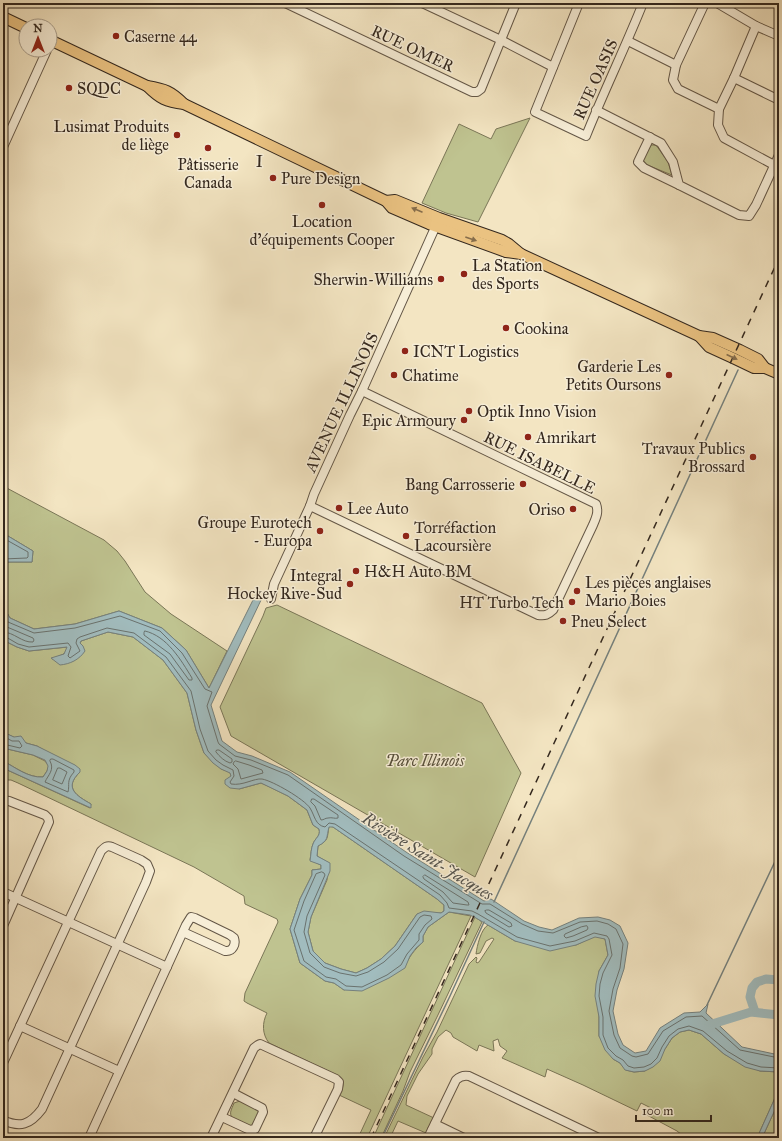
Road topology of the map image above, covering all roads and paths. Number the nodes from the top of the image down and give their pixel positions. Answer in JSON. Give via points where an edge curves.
{"nodes":[{"id":1,"x":285,"y":3,"type":"edge"},
{"id":2,"x":422,"y":3,"type":"edge"},
{"id":3,"x":516,"y":3,"type":"edge"},
{"id":4,"x":579,"y":3,"type":"edge"},
{"id":5,"x":643,"y":3,"type":"edge"},
{"id":6,"x":705,"y":3,"type":"edge"},
{"id":7,"x":717,"y":3,"type":"edge"},
{"id":8,"x":3,"y":17,"type":"edge"},
{"id":9,"x":18,"y":24,"type":"edge"},
{"id":10,"x":756,"y":26,"type":"junction"},
{"id":11,"x":779,"y":36,"type":"edge"},
{"id":12,"x":501,"y":40,"type":"junction"},
{"id":13,"x":628,"y":42,"type":"junction"},
{"id":14,"x":58,"y":45,"type":"edge"},
{"id":15,"x":43,"y":58,"type":"edge"},
{"id":16,"x":676,"y":65,"type":"junction"},
{"id":17,"x":553,"y":66,"type":"junction"},
{"id":18,"x":734,"y":78,"type":"junction"},
{"id":19,"x":779,"y":100,"type":"edge"},
{"id":20,"x":719,"y":109,"type":"junction"},
{"id":21,"x":596,"y":110,"type":"junction"},
{"id":22,"x":650,"y":137,"type":"junction"},
{"id":23,"x":3,"y":147,"type":"edge"},
{"id":24,"x":779,"y":154,"type":"edge"},
{"id":25,"x":774,"y":165,"type":"junction"},
{"id":26,"x":680,"y":185,"type":"junction"},
{"id":27,"x":438,"y":223,"type":"junction"},
{"id":28,"x":779,"y":374,"type":"edge"},
{"id":29,"x":362,"y":391,"type":"junction"},
{"id":30,"x":310,"y":506,"type":"junction"},
{"id":31,"x":271,"y":599,"type":"dead end"},
{"id":32,"x":3,"y":800,"type":"edge"},
{"id":33,"x":3,"y":892,"type":"edge"},
{"id":34,"x":16,"y":898,"type":"junction"},
{"id":35,"x":68,"y":922,"type":"junction"},
{"id":36,"x":3,"y":926,"type":"edge"},
{"id":37,"x":183,"y":932,"type":"junction"},
{"id":38,"x":118,"y":944,"type":"junction"},
{"id":39,"x":167,"y":967,"type":"junction"},
{"id":40,"x":20,"y":1026,"type":"junction"},
{"id":41,"x":70,"y":1049,"type":"junction"},
{"id":42,"x":3,"y":1063,"type":"edge"},
{"id":43,"x":119,"y":1071,"type":"junction"},
{"id":44,"x":233,"y":1093,"type":"junction"},
{"id":45,"x":222,"y":1117,"type":"junction"},
{"id":46,"x":3,"y":1120,"type":"edge"},
{"id":47,"x":434,"y":1127,"type":"junction"},
{"id":48,"x":89,"y":1138,"type":"edge"},
{"id":49,"x":211,"y":1138,"type":"edge"},
{"id":50,"x":314,"y":1138,"type":"edge"},
{"id":51,"x":428,"y":1138,"type":"edge"},
{"id":52,"x":450,"y":1138,"type":"edge"},
{"id":53,"x":464,"y":1138,"type":"edge"},
{"id":54,"x":599,"y":1138,"type":"edge"}],
"edges":[{"from":1,"to":12,"type":"street","name":"RUE OMER","via":[[472,92],[480,89]]},
{"from":2,"to":12,"type":"street"},
{"from":3,"to":12,"type":"street","name":"RUE OMER"},
{"from":4,"to":17,"type":"street"},
{"from":5,"to":13,"type":"street","name":"RUE OASIS"},
{"from":6,"to":16,"type":"street"},
{"from":7,"to":10,"type":"street"},
{"from":8,"to":9,"type":"main road"},
{"from":10,"to":11,"type":"street"},
{"from":10,"to":18,"type":"street"},
{"from":12,"to":17,"type":"street"},
{"from":13,"to":16,"type":"street"},
{"from":13,"to":21,"type":"street","name":"RUE OASIS"},
{"from":14,"to":27,"type":"main road","via":[[147,86],[168,91],[184,104],[386,201],[392,208]]},
{"from":15,"to":23,"type":"street"},
{"from":16,"to":20,"type":"street","via":[[673,80],[678,89]]},
{"from":17,"to":21,"type":"street","name":"RUE OASIS","via":[[535,112],[586,136]]},
{"from":18,"to":19,"type":"street"},
{"from":18,"to":20,"type":"street"},
{"from":20,"to":25,"type":"street","via":[[718,125],[724,138]]},
{"from":21,"to":22,"type":"street"},
{"from":22,"to":26,"type":"street","via":[[661,143],[673,162]]},
{"from":22,"to":26,"type":"street","via":[[638,162],[644,168]]},
{"from":24,"to":25,"type":"street"},
{"from":25,"to":26,"type":"street","via":[[749,216],[739,215]]},
{"from":27,"to":28,"type":"main road","via":[[509,244],[521,254],[699,336],[714,338],[740,350],[758,359],[765,368]]},
{"from":27,"to":29,"type":"street","name":"AVENUE ILLINOIS"},
{"from":29,"to":30,"type":"street","name":"AVENUE ILLINOIS"},
{"from":29,"to":30,"type":"street","name":"RUE ISABELLE","via":[[596,504],[597,514],[593,525],[553,610],[544,616]]},
{"from":30,"to":31,"type":"street","name":"AVENUE ILLINOIS","via":[[274,584]]},
{"from":32,"to":34,"type":"street","via":[[45,815],[49,822]]},
{"from":33,"to":34,"type":"street"},
{"from":34,"to":35,"type":"street"},
{"from":34,"to":36,"type":"street"},
{"from":35,"to":38,"type":"street"},
{"from":35,"to":38,"type":"street","via":[[101,851],[105,847],[112,847],[141,860],[147,864],[150,871]]},
{"from":35,"to":40,"type":"street"},
{"from":37,"to":37,"type":"street","via":[[189,919],[193,917],[233,936],[235,943],[232,950],[225,952]]},
{"from":37,"to":39,"type":"street"},
{"from":38,"to":39,"type":"street"},
{"from":38,"to":41,"type":"street"},
{"from":39,"to":43,"type":"street"},
{"from":40,"to":41,"type":"street"},
{"from":40,"to":42,"type":"street"},
{"from":41,"to":43,"type":"street"},
{"from":41,"to":46,"type":"street","via":[[42,1110],[29,1122],[21,1125]]},
{"from":43,"to":48,"type":"street"},
{"from":44,"to":45,"type":"street"},
{"from":44,"to":45,"type":"street","via":[[262,1108],[264,1112],[257,1127],[250,1130]]},
{"from":44,"to":50,"type":"street","via":[[254,1048],[260,1044],[336,1079],[339,1082],[338,1089]]},
{"from":45,"to":49,"type":"street"},
{"from":47,"to":51,"type":"street"},
{"from":47,"to":52,"type":"street"},
{"from":47,"to":53,"type":"street"},
{"from":47,"to":54,"type":"street","via":[[456,1080],[460,1076],[466,1076]]}]}
